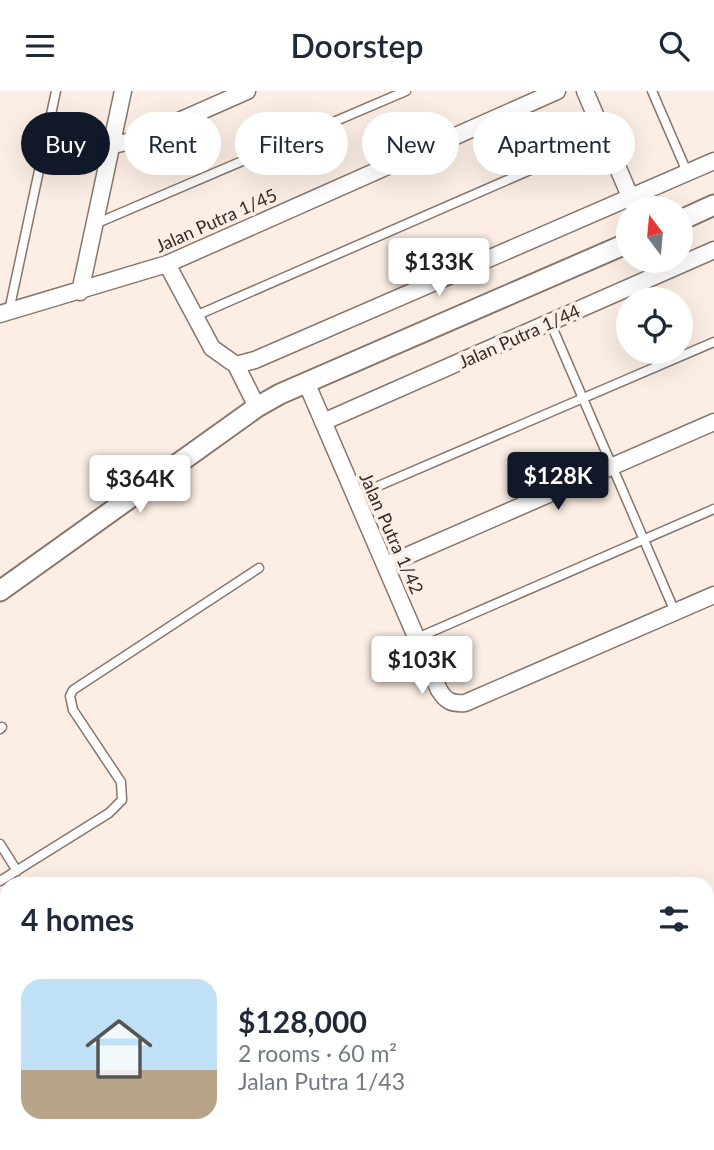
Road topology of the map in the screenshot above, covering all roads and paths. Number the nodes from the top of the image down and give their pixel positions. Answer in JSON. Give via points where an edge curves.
{"nodes":[{"id":1,"x":56,"y":91,"type":"edge"},
{"id":2,"x":123,"y":91,"type":"edge"},
{"id":3,"x":247,"y":91,"type":"edge"},
{"id":4,"x":406,"y":91,"type":"edge"},
{"id":5,"x":557,"y":91,"type":"edge"},
{"id":6,"x":585,"y":91,"type":"edge"},
{"id":7,"x":652,"y":91,"type":"edge"},
{"id":8,"x":594,"y":112,"type":"edge"},
{"id":9,"x":113,"y":145,"type":"junction"},
{"id":10,"x":714,"y":161,"type":"edge"},
{"id":11,"x":687,"y":172,"type":"junction"},
{"id":12,"x":521,"y":175,"type":"edge"},
{"id":13,"x":621,"y":175,"type":"edge"},
{"id":14,"x":630,"y":196,"type":"edge"},
{"id":15,"x":643,"y":196,"type":"edge"},
{"id":16,"x":714,"y":205,"type":"edge"},
{"id":17,"x":616,"y":209,"type":"edge"},
{"id":18,"x":693,"y":215,"type":"edge"},
{"id":19,"x":95,"y":224,"type":"junction"},
{"id":20,"x":616,"y":248,"type":"edge"},
{"id":21,"x":714,"y":250,"type":"edge"},
{"id":22,"x":167,"y":264,"type":"junction"},
{"id":23,"x":80,"y":292,"type":"junction"},
{"id":24,"x":4,"y":313,"type":"edge"},
{"id":25,"x":193,"y":317,"type":"junction"},
{"id":26,"x":550,"y":322,"type":"junction"},
{"id":27,"x":714,"y":342,"type":"edge"},
{"id":28,"x":236,"y":365,"type":"junction"},
{"id":29,"x":306,"y":382,"type":"junction"},
{"id":30,"x":582,"y":399,"type":"junction"},
{"id":31,"x":257,"y":407,"type":"junction"},
{"id":32,"x":323,"y":422,"type":"junction"},
{"id":33,"x":714,"y":422,"type":"edge"},
{"id":34,"x":612,"y":468,"type":"junction"},
{"id":35,"x":355,"y":496,"type":"junction"},
{"id":36,"x":714,"y":509,"type":"edge"},
{"id":37,"x":643,"y":540,"type":"junction"},
{"id":38,"x":386,"y":565,"type":"junction"},
{"id":39,"x":259,"y":568,"type":"dead end"},
{"id":40,"x":0,"y":591,"type":"edge"},
{"id":41,"x":714,"y":595,"type":"edge"},
{"id":42,"x":675,"y":613,"type":"junction"},
{"id":43,"x":417,"y":638,"type":"junction"},
{"id":44,"x":0,"y":844,"type":"edge"},
{"id":45,"x":17,"y":871,"type":"junction"},
{"id":46,"x":7,"y":877,"type":"edge"}],
"edges":[{"from":1,"to":24,"type":"lane"},
{"from":2,"to":9,"type":"street"},
{"from":3,"to":9,"type":"street","via":[[136,140]]},
{"from":4,"to":19,"type":"lane"},
{"from":5,"to":22,"type":"street","name":"Jalan Putra 1/45"},
{"from":6,"to":8,"type":"street"},
{"from":7,"to":11,"type":"lane"},
{"from":9,"to":19,"type":"street"},
{"from":10,"to":11,"type":"street"},
{"from":11,"to":15,"type":"street"},
{"from":12,"to":25,"type":"lane"},
{"from":13,"to":14,"type":"street"},
{"from":16,"to":18,"type":"street"},
{"from":17,"to":28,"type":"street"},
{"from":19,"to":23,"type":"street"},
{"from":20,"to":29,"type":"street"},
{"from":21,"to":26,"type":"street","name":"Jalan Putra 1/44"},
{"from":22,"to":23,"type":"street","name":"Jalan Putra 1/45"},
{"from":22,"to":25,"type":"street"},
{"from":23,"to":24,"type":"street","name":"Jalan Putra 1/45"},
{"from":25,"to":28,"type":"street","via":[[212,348]]},
{"from":26,"to":30,"type":"lane"},
{"from":26,"to":32,"type":"street","name":"Jalan Putra 1/44"},
{"from":27,"to":30,"type":"lane"},
{"from":28,"to":31,"type":"street"},
{"from":29,"to":31,"type":"street"},
{"from":29,"to":32,"type":"street","name":"Jalan Putra 1/42"},
{"from":30,"to":34,"type":"lane"},
{"from":30,"to":35,"type":"lane"},
{"from":31,"to":40,"type":"street"},
{"from":32,"to":35,"type":"street","name":"Jalan Putra 1/42"},
{"from":33,"to":34,"type":"street"},
{"from":34,"to":37,"type":"lane"},
{"from":34,"to":38,"type":"street"},
{"from":35,"to":38,"type":"street","name":"Jalan Putra 1/42"},
{"from":36,"to":37,"type":"lane"},
{"from":37,"to":42,"type":"lane"},
{"from":37,"to":43,"type":"lane"},
{"from":38,"to":43,"type":"street","name":"Jalan Putra 1/42"},
{"from":39,"to":45,"type":"lane","via":[[73,690],[73,710],[121,782],[122,800]]},
{"from":41,"to":42,"type":"street","name":"Jalan Putra 1/42"},
{"from":42,"to":43,"type":"street","name":"Jalan Putra 1/42","via":[[465,703],[445,699]]},
{"from":44,"to":45,"type":"lane"},
{"from":45,"to":46,"type":"lane"}]}
